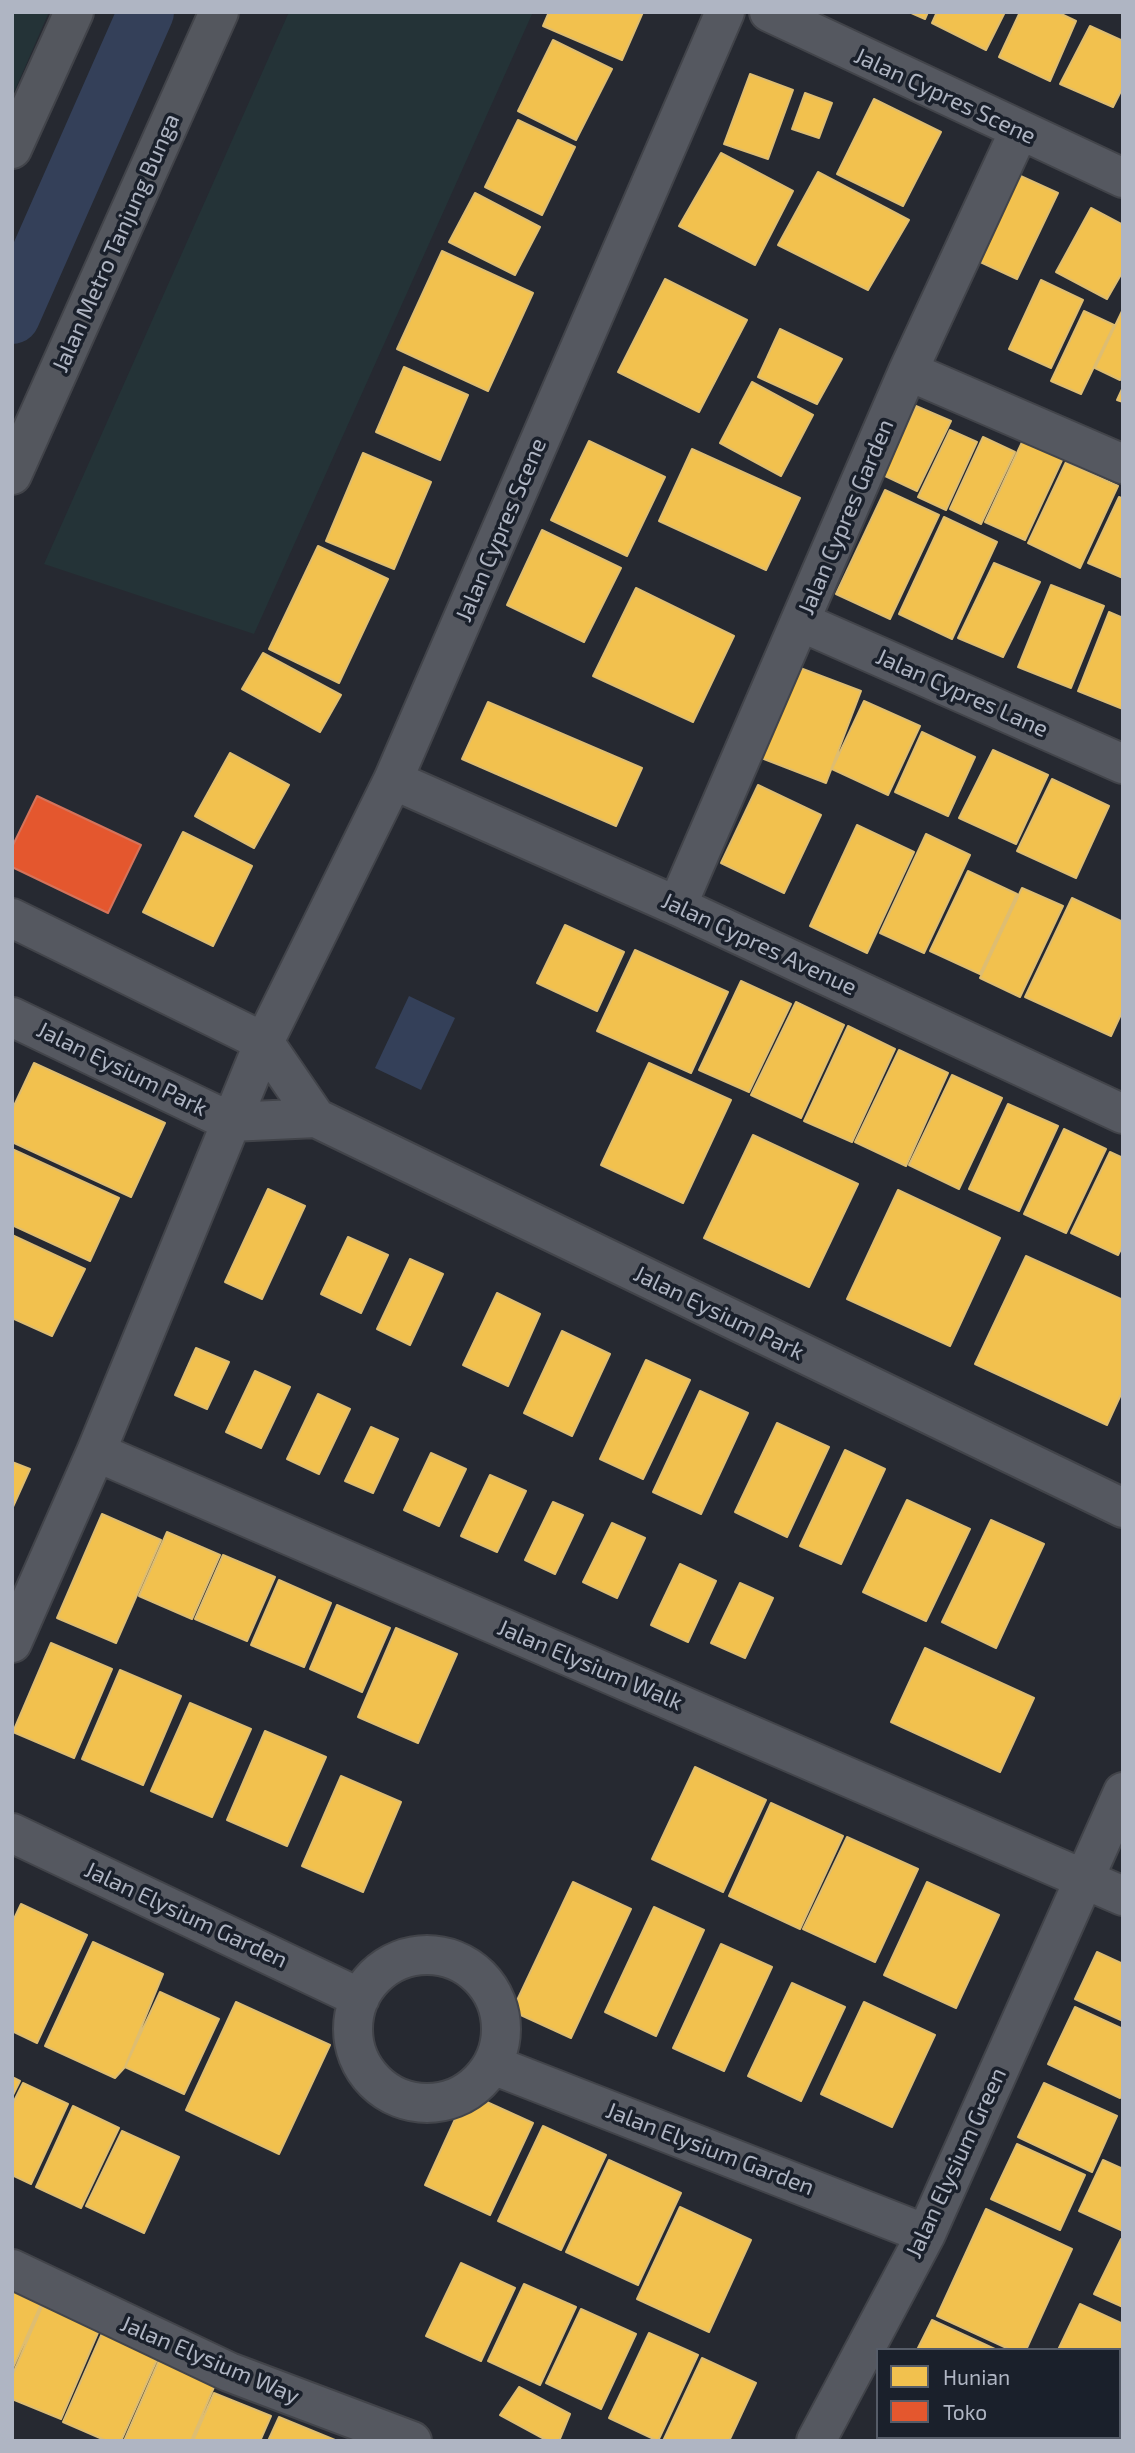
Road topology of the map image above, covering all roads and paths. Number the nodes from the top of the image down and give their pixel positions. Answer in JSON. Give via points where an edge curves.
{"nodes":[{"id":1,"x":74,"y":12,"type":"edge"},
{"id":2,"x":219,"y":12,"type":"edge"},
{"id":3,"x":725,"y":12,"type":"edge"},
{"id":4,"x":769,"y":12,"type":"edge"},
{"id":5,"x":1019,"y":131,"type":"junction"},
{"id":6,"x":12,"y":149,"type":"edge"},
{"id":7,"x":1123,"y":178,"type":"edge"},
{"id":8,"x":908,"y":371,"type":"junction"},
{"id":9,"x":1123,"y":464,"type":"edge"},
{"id":10,"x":12,"y":475,"type":"edge"},
{"id":11,"x":801,"y":622,"type":"junction"},
{"id":12,"x":1123,"y":764,"type":"edge"},
{"id":13,"x":393,"y":780,"type":"junction"},
{"id":14,"x":677,"y":906,"type":"junction"},
{"id":15,"x":12,"y":918,"type":"edge"},
{"id":16,"x":12,"y":1017,"type":"edge"},
{"id":17,"x":264,"y":1042,"type":"junction"},
{"id":18,"x":1123,"y":1114,"type":"edge"},
{"id":19,"x":316,"y":1118,"type":"junction"},
{"id":20,"x":231,"y":1122,"type":"junction"},
{"id":21,"x":96,"y":1452,"type":"junction"},
{"id":22,"x":1123,"y":1508,"type":"edge"},
{"id":23,"x":12,"y":1643,"type":"edge"},
{"id":24,"x":1123,"y":1792,"type":"edge"},
{"id":25,"x":12,"y":1833,"type":"edge"},
{"id":26,"x":1084,"y":1879,"type":"junction"},
{"id":27,"x":1123,"y":1896,"type":"edge"},
{"id":28,"x":360,"y":1998,"type":"junction"},
{"id":29,"x":493,"y":2065,"type":"junction"},
{"id":30,"x":926,"y":2234,"type":"junction"},
{"id":31,"x":12,"y":2269,"type":"edge"},
{"id":32,"x":412,"y":2441,"type":"edge"},
{"id":33,"x":816,"y":2441,"type":"edge"}],
"edges":[{"from":1,"to":6,"type":"main road"},
{"from":2,"to":10,"type":"main road","name":"Jalan Metro Tanjung Bunga"},
{"from":3,"to":13,"type":"street","name":"Jalan Cypres Scene"},
{"from":4,"to":5,"type":"street","name":"Jalan Cypres Scene"},
{"from":5,"to":7,"type":"street","name":"Jalan Cypres Scene"},
{"from":5,"to":8,"type":"street","name":"Jalan Cypres Garden"},
{"from":8,"to":9,"type":"street"},
{"from":8,"to":11,"type":"street","name":"Jalan Cypres Garden"},
{"from":11,"to":12,"type":"street","name":"Jalan Cypres Lane"},
{"from":11,"to":14,"type":"street","name":"Jalan Cypres Garden"},
{"from":13,"to":14,"type":"street","name":"Jalan Cypres Avenue"},
{"from":13,"to":17,"type":"street","name":"Jalan Cypres Scene"},
{"from":14,"to":18,"type":"street","name":"Jalan Cypres Avenue"},
{"from":15,"to":17,"type":"street"},
{"from":16,"to":20,"type":"street","name":"Jalan Eysium Park"},
{"from":17,"to":19,"type":"street"},
{"from":17,"to":20,"type":"street","name":"Jalan Cypres Scene"},
{"from":19,"to":20,"type":"street"},
{"from":19,"to":22,"type":"street","name":"Jalan Eysium Park"},
{"from":20,"to":21,"type":"street","name":"Jalan Cypres Scene"},
{"from":21,"to":23,"type":"street","name":"Jalan Cypres Scene"},
{"from":21,"to":26,"type":"street","name":"Jalan Elysium Walk"},
{"from":24,"to":26,"type":"street","name":"Jalan Elysium Green"},
{"from":25,"to":28,"type":"street","name":"Jalan Elysium Garden"},
{"from":26,"to":27,"type":"street"},
{"from":26,"to":30,"type":"street","name":"Jalan Elysium Green"},
{"from":28,"to":29,"type":"street","via":[[353,2023],[355,2048],[366,2071],[383,2089],[406,2101],[431,2104],[456,2098],[478,2084]]},
{"from":28,"to":29,"type":"street","via":[[372,1979],[391,1964],[414,1956],[438,1955],[461,1962],[495,1995],[502,2042]]},
{"from":29,"to":30,"type":"street","name":"Jalan Elysium Garden"},
{"from":30,"to":33,"type":"street","name":"Jalan Elysium Green"},
{"from":31,"to":32,"type":"street","name":"Jalan Elysium Way","via":[[229,2372]]}]}
